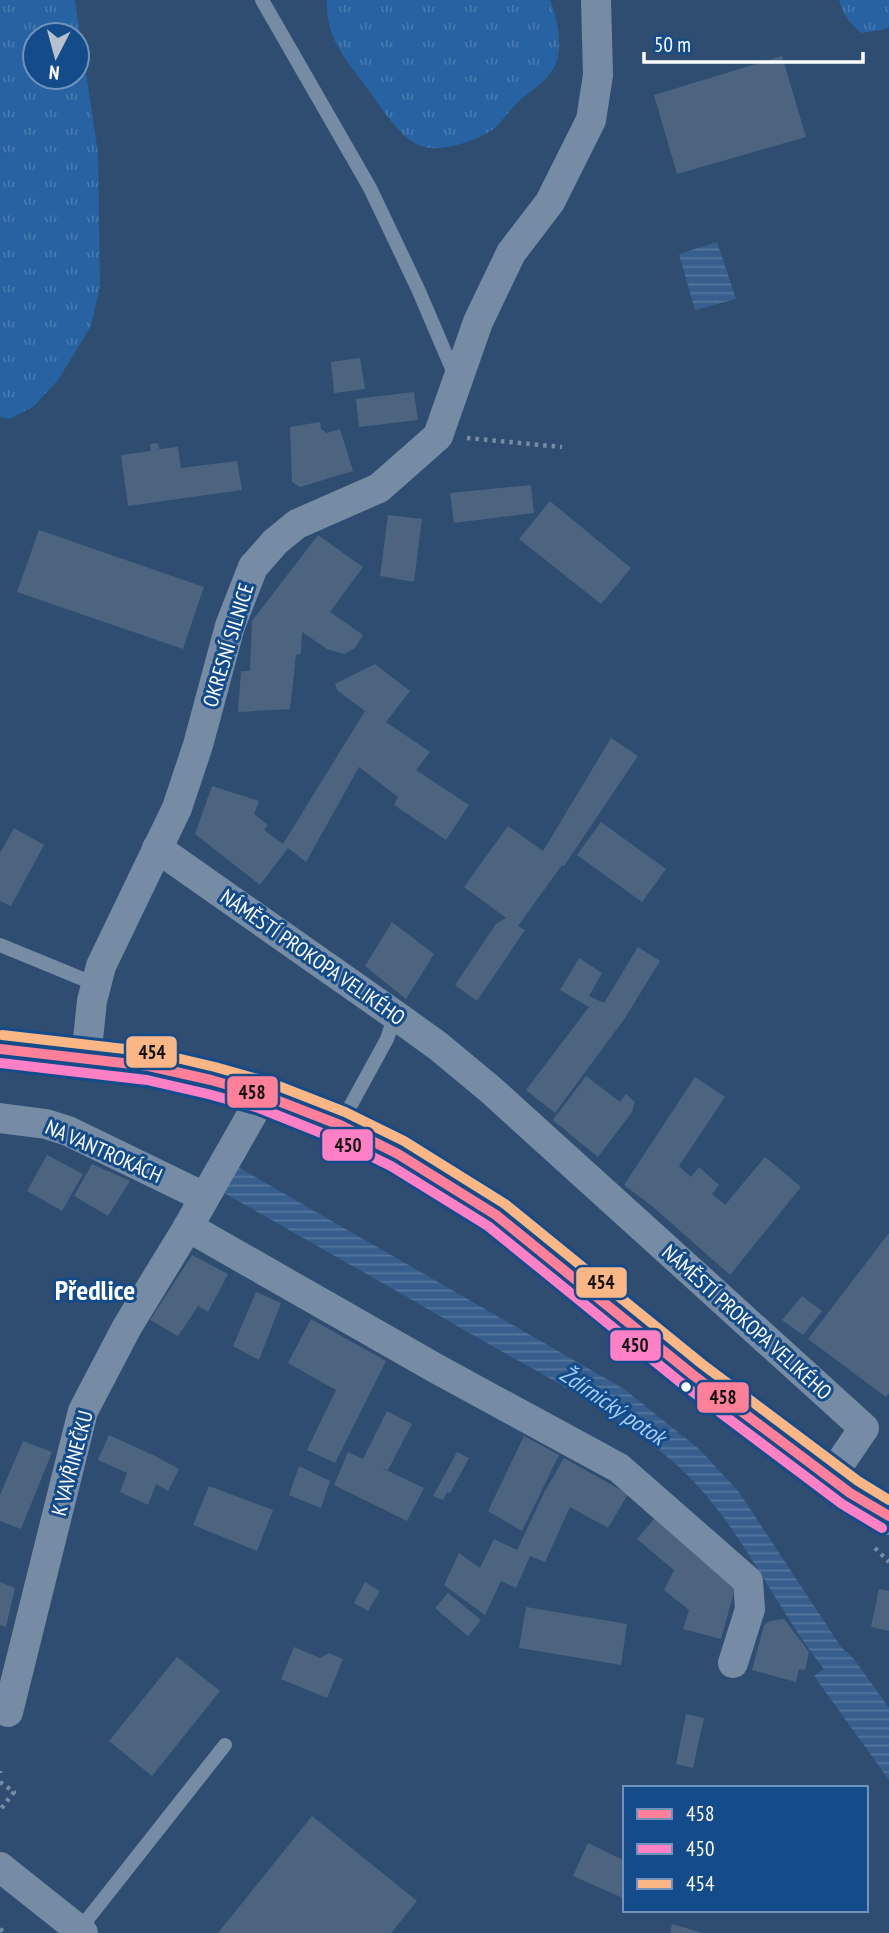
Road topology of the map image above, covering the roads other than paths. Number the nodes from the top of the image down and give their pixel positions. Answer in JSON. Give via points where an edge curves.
{"nodes":[{"id":1,"x":262,"y":0,"type":"edge"},
{"id":2,"x":596,"y":0,"type":"edge"},
{"id":3,"x":457,"y":379,"type":"junction"},
{"id":4,"x":157,"y":848,"type":"junction"},
{"id":5,"x":0,"y":945,"type":"edge"},
{"id":6,"x":95,"y":984,"type":"junction"},
{"id":7,"x":395,"y":1015,"type":"junction"},
{"id":8,"x":0,"y":1049,"type":"edge"},
{"id":9,"x":86,"y":1058,"type":"junction"},
{"id":10,"x":263,"y":1095,"type":"junction"},
{"id":11,"x":0,"y":1118,"type":"edge"},
{"id":12,"x":340,"y":1125,"type":"junction"},
{"id":13,"x":204,"y":1197,"type":"junction"},
{"id":14,"x":188,"y":1227,"type":"junction"},
{"id":15,"x":830,"y":1478,"type":"junction"},
{"id":16,"x":889,"y":1516,"type":"edge"},
{"id":17,"x":733,"y":1663,"type":"dead end"},
{"id":18,"x":8,"y":1712,"type":"dead end"},
{"id":19,"x":225,"y":1745,"type":"dead end"},
{"id":20,"x":0,"y":1867,"type":"edge"},
{"id":21,"x":80,"y":1932,"type":"edge"}],
"edges":[{"from":1,"to":3,"type":"lane","via":[[370,188]]},
{"from":2,"to":3,"type":"street","via":[[598,75],[590,120],[550,202],[511,253]]},
{"from":3,"to":4,"type":"street","name":"OKRESNÍ SILNICE","via":[[438,436],[379,488],[297,524],[253,567],[230,626],[177,808]]},
{"from":4,"to":6,"type":"street"},
{"from":4,"to":7,"type":"street","name":"NÁMĚSTÍ PROKOPA VELIKÉHO"},
{"from":5,"to":6,"type":"lane"},
{"from":6,"to":9,"type":"street"},
{"from":7,"to":12,"type":"lane","via":[[387,1039]]},
{"from":7,"to":15,"type":"street","name":"NÁMĚSTÍ PROKOPA VELIKÉHO","via":[[491,1090],[864,1428]]},
{"from":8,"to":9,"type":"main road"},
{"from":9,"to":10,"type":"main road","via":[[149,1066]]},
{"from":10,"to":12,"type":"main road"},
{"from":10,"to":13,"type":"street"},
{"from":11,"to":13,"type":"street","name":"NA VANTROKÁCH","via":[[68,1131]]},
{"from":12,"to":15,"type":"main road","via":[[398,1154],[496,1215],[693,1375]]},
{"from":13,"to":14,"type":"street","name":"K VAVŘINEČKU"},
{"from":14,"to":17,"type":"street","via":[[620,1468],[748,1581],[750,1609]]},
{"from":14,"to":18,"type":"street","name":"K VAVŘINEČKU","via":[[127,1326],[83,1411]]},
{"from":15,"to":16,"type":"main road"},
{"from":19,"to":21,"type":"lane"},
{"from":20,"to":21,"type":"street"}]}
